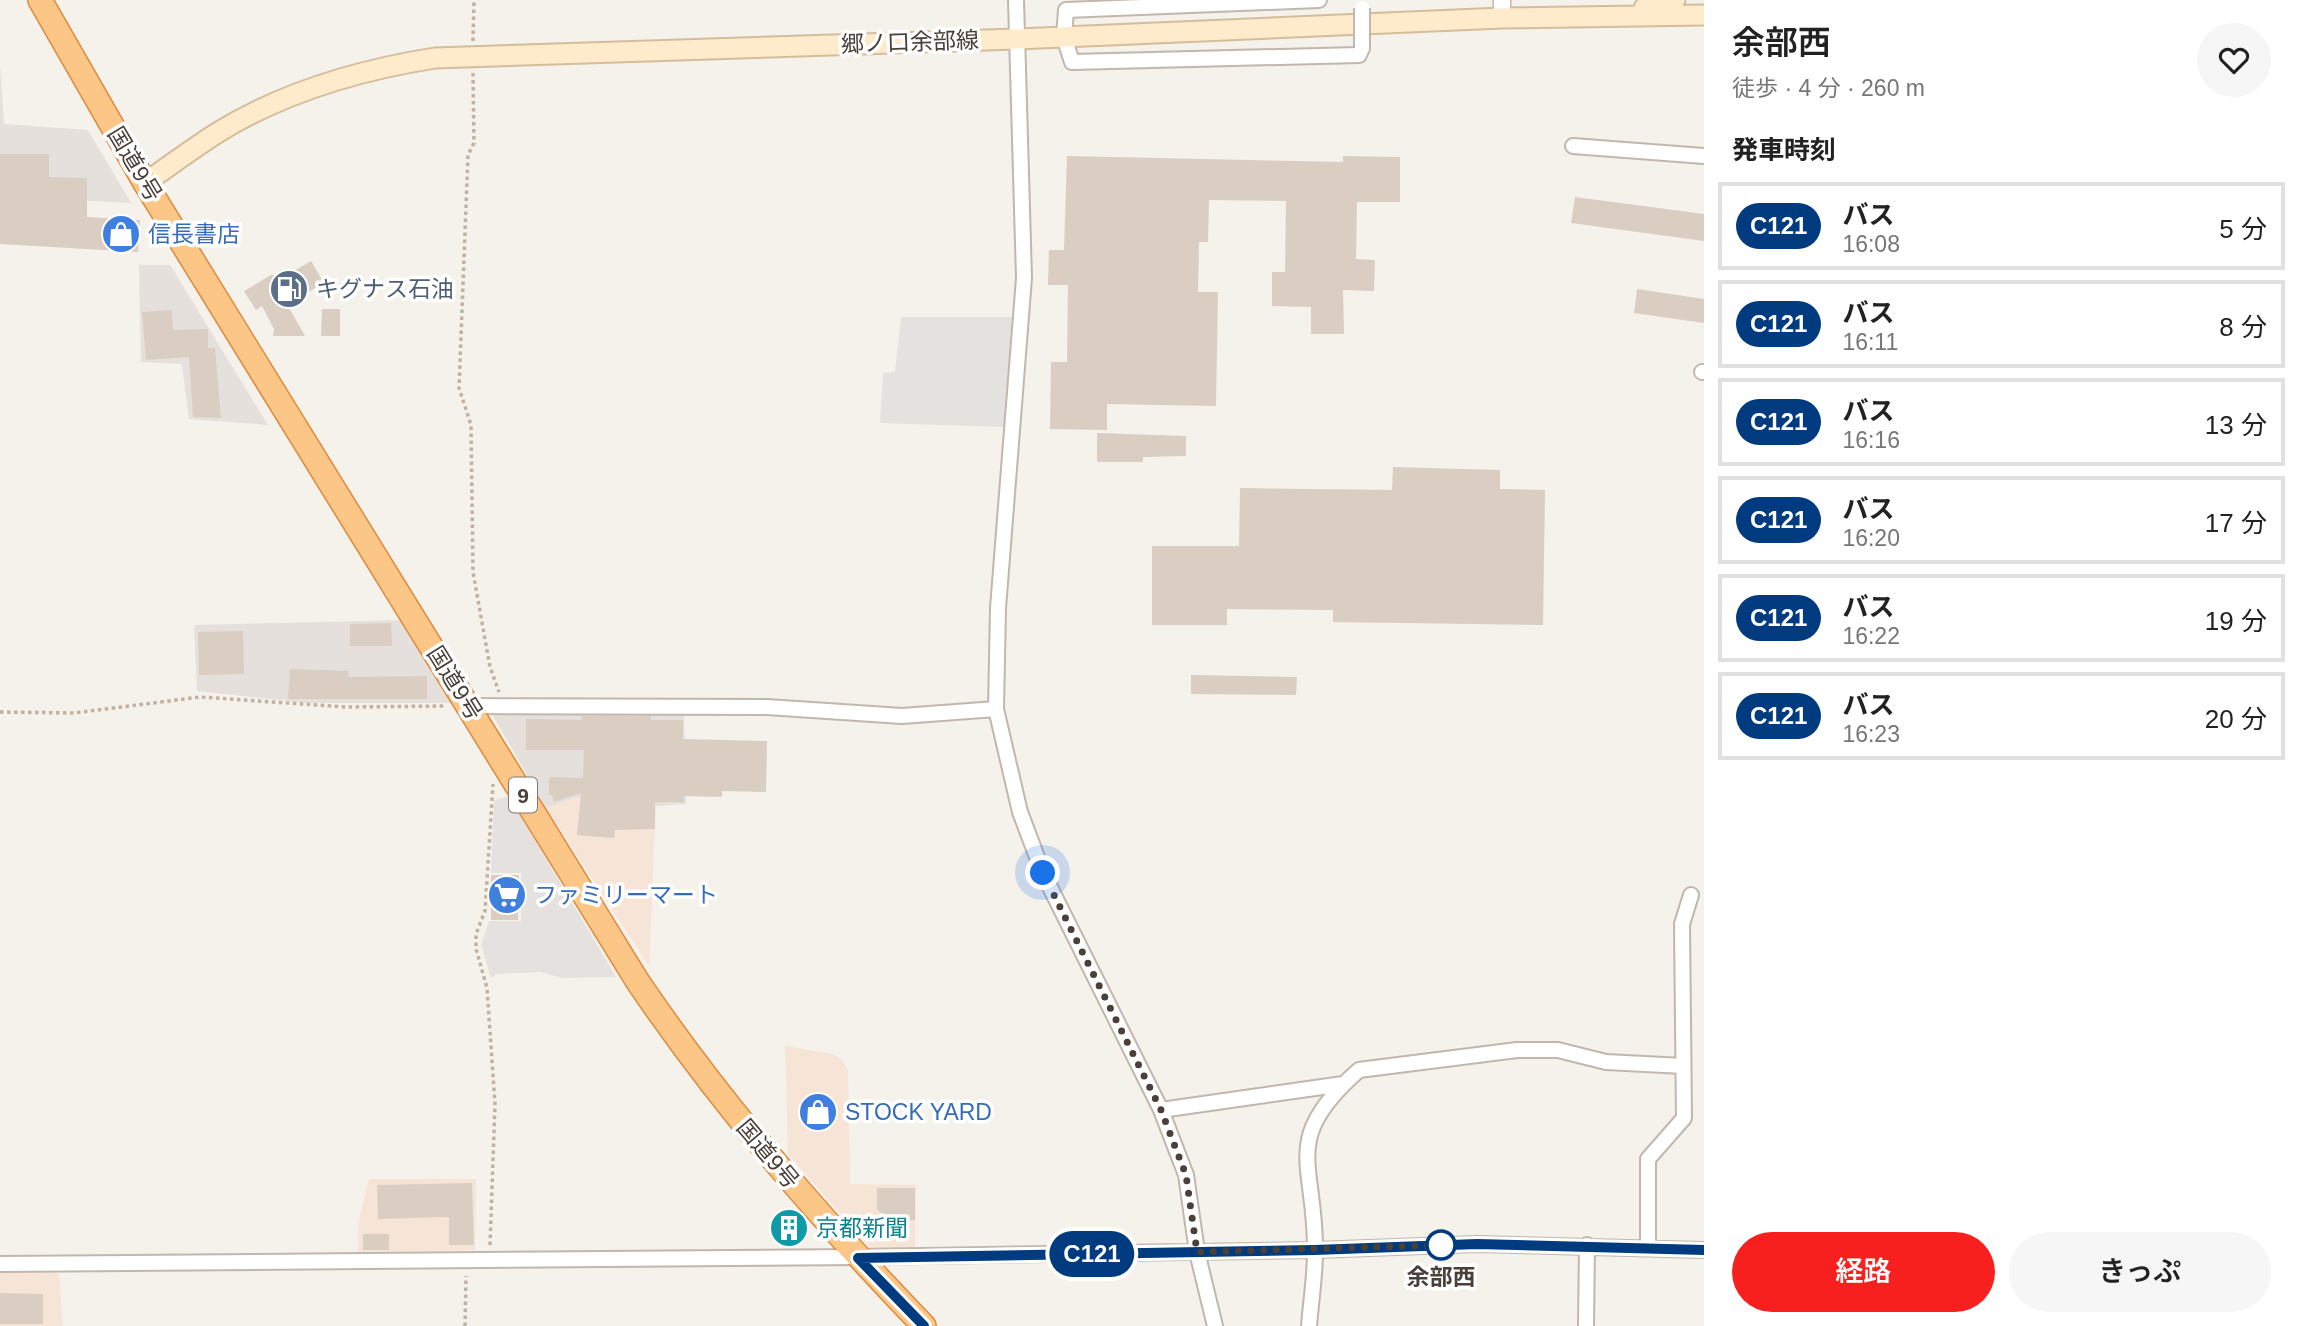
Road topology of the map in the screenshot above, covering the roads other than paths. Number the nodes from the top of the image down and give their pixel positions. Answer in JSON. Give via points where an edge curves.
{"nodes":[{"id":1,"x":40,"y":0,"type":"edge"},
{"id":2,"x":1016,"y":0,"type":"edge"},
{"id":3,"x":1319,"y":0,"type":"edge"},
{"id":4,"x":1360,"y":4,"type":"edge"},
{"id":5,"x":1679,"y":8,"type":"edge"},
{"id":6,"x":1502,"y":9,"type":"edge"},
{"id":7,"x":1602,"y":11,"type":"edge"},
{"id":8,"x":1704,"y":15,"type":"edge"},
{"id":9,"x":1704,"y":27,"type":"edge"},
{"id":10,"x":1065,"y":37,"type":"junction"},
{"id":11,"x":1017,"y":39,"type":"junction"},
{"id":12,"x":1573,"y":146,"type":"dead end"},
{"id":13,"x":1704,"y":156,"type":"edge"},
{"id":14,"x":145,"y":183,"type":"junction"},
{"id":15,"x":469,"y":706,"type":"junction"},
{"id":16,"x":996,"y":709,"type":"junction"},
{"id":17,"x":1691,"y":895,"type":"dead end"},
{"id":18,"x":1683,"y":1066,"type":"junction"},
{"id":19,"x":1343,"y":1084,"type":"junction"},
{"id":20,"x":1161,"y":1110,"type":"junction"},
{"id":21,"x":1587,"y":1245,"type":"junction"},
{"id":22,"x":1648,"y":1248,"type":"junction"},
{"id":23,"x":1315,"y":1250,"type":"junction"},
{"id":24,"x":1704,"y":1250,"type":"edge"},
{"id":25,"x":1197,"y":1252,"type":"junction"},
{"id":26,"x":858,"y":1258,"type":"junction"},
{"id":27,"x":0,"y":1264,"type":"edge"},
{"id":28,"x":924,"y":1326,"type":"edge"},
{"id":29,"x":1215,"y":1326,"type":"edge"},
{"id":30,"x":1308,"y":1326,"type":"edge"},
{"id":31,"x":1586,"y":1326,"type":"edge"}],
"edges":[{"from":1,"to":14,"type":"highway","name":"国道9号","number":"9"},
{"from":2,"to":11,"type":"street"},
{"from":3,"to":10,"type":"street","via":[[1066,10]]},
{"from":4,"to":10,"type":"street","bridge":true,"via":[[1359,55],[1072,61]]},
{"from":5,"to":7,"type":"main road","name":"郷ノ口余部線"},
{"from":5,"to":8,"type":"main road","name":"郷ノ口余部線"},
{"from":5,"to":9,"type":"main road"},
{"from":6,"to":7,"type":"main road","name":"郷ノ口余部線"},
{"from":6,"to":10,"type":"main road","name":"郷ノ口余部線"},
{"from":10,"to":11,"type":"main road","name":"郷ノ口余部線"},
{"from":11,"to":14,"type":"main road","name":"郷ノ口余部線","via":[[473,55],[390,65],[278,101],[218,132]]},
{"from":11,"to":16,"type":"street","via":[[1024,278],[998,608]]},
{"from":12,"to":13,"type":"street"},
{"from":14,"to":15,"type":"highway","name":"国道9号","number":"9"},
{"from":15,"to":16,"type":"street","via":[[767,707],[902,716]]},
{"from":15,"to":26,"type":"highway","name":"国道9号","number":"9","via":[[692,1062]]},
{"from":16,"to":20,"type":"street","via":[[1020,812],[1043,873]]},
{"from":17,"to":18,"type":"street","via":[[1682,924]]},
{"from":18,"to":19,"type":"street","via":[[1606,1062],[1558,1050],[1517,1050],[1359,1070]]},
{"from":18,"to":22,"type":"street","via":[[1684,1118],[1648,1159]]},
{"from":19,"to":20,"type":"street"},
{"from":19,"to":23,"type":"street","via":[[1311,1126],[1305,1147]]},
{"from":20,"to":25,"type":"street","via":[[1186,1175]]},
{"from":21,"to":22,"type":"street"},
{"from":21,"to":23,"type":"street"},
{"from":21,"to":31,"type":"street"},
{"from":22,"to":24,"type":"street"},
{"from":23,"to":25,"type":"street"},
{"from":23,"to":30,"type":"street"},
{"from":25,"to":26,"type":"street"},
{"from":25,"to":29,"type":"street"},
{"from":26,"to":27,"type":"street"},
{"from":26,"to":28,"type":"highway","name":"国道9号","number":"9"}]}
